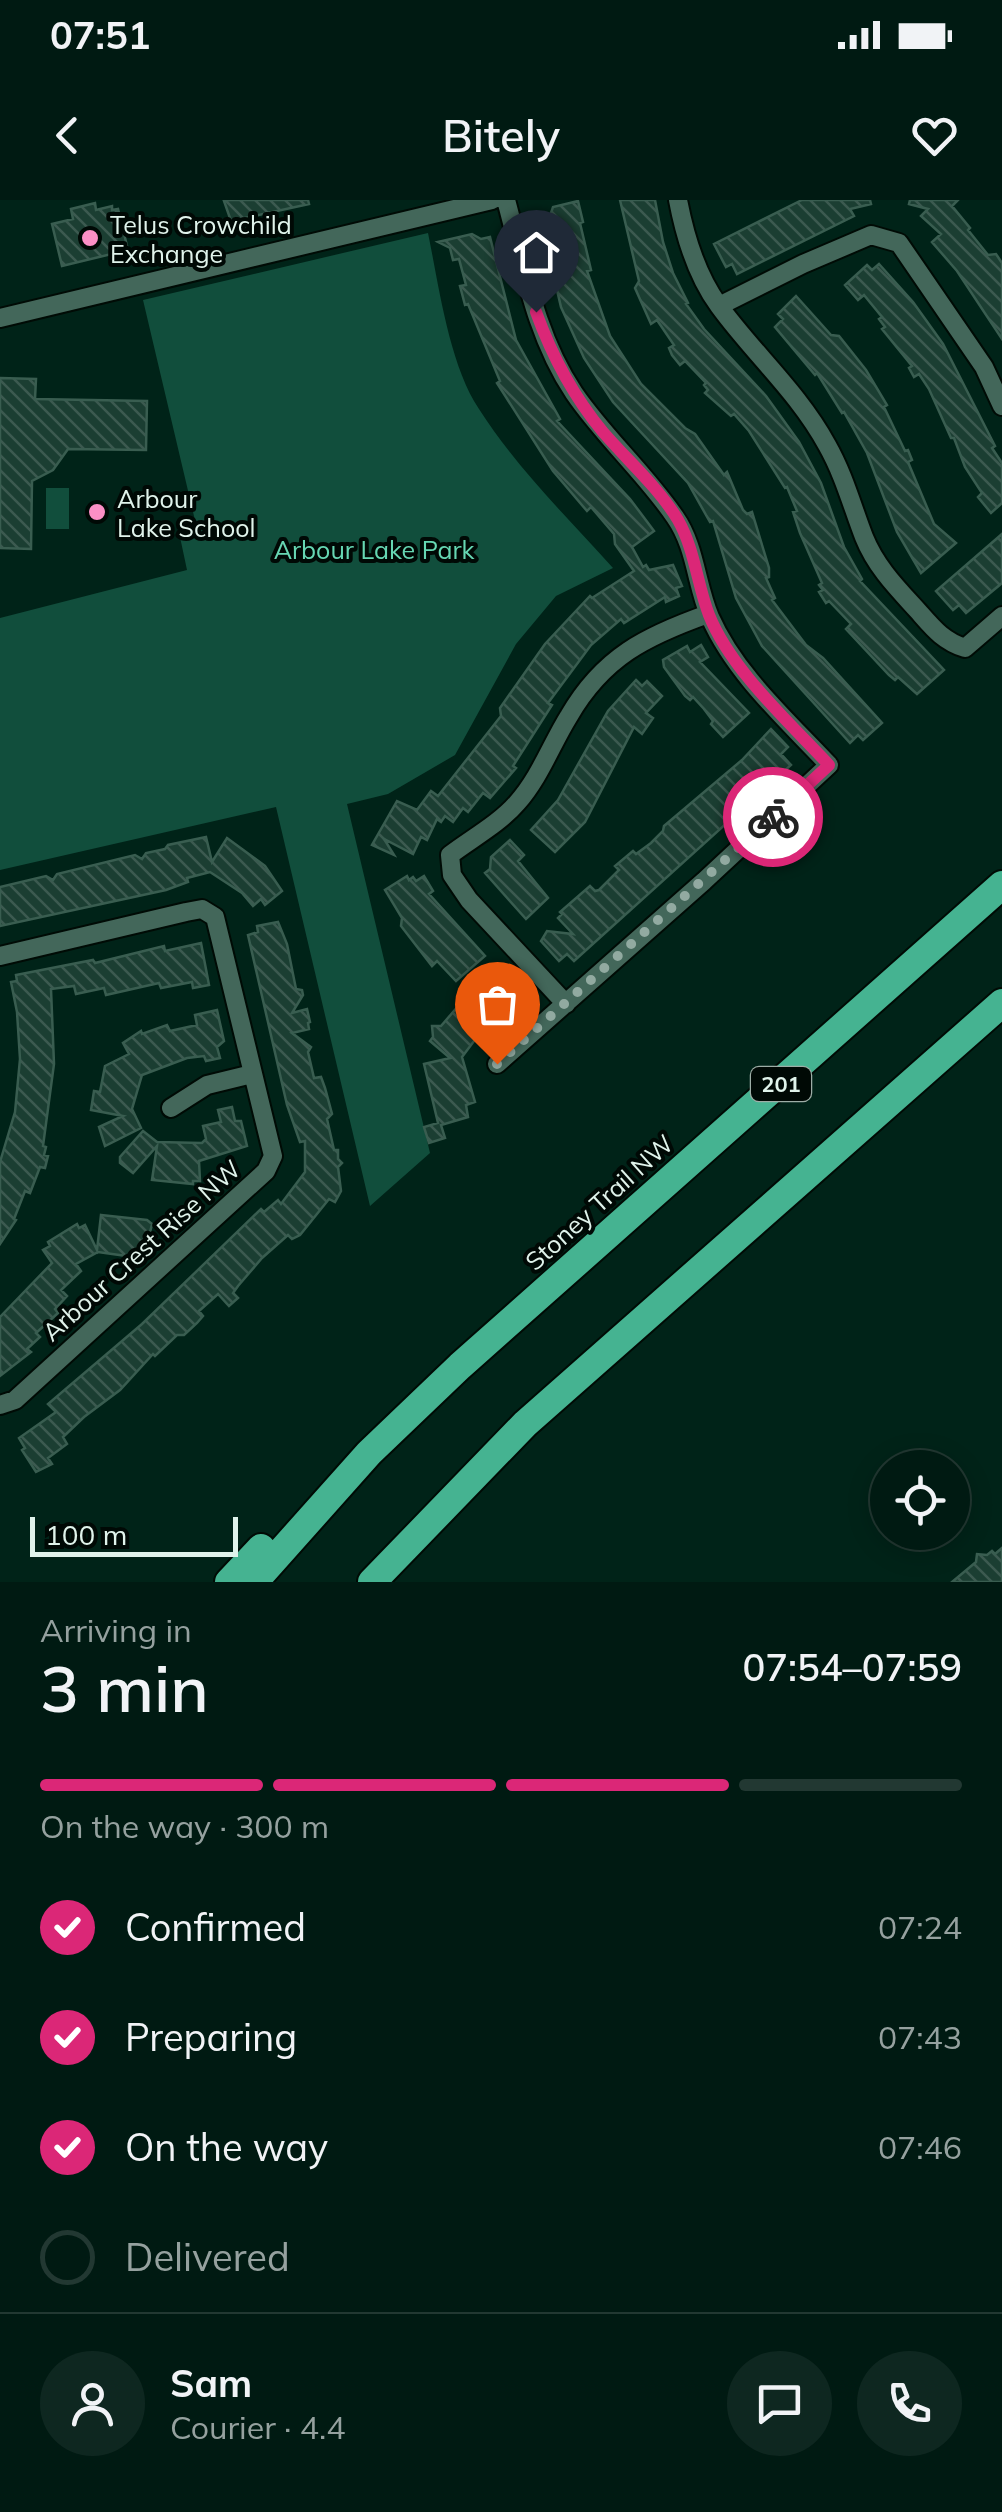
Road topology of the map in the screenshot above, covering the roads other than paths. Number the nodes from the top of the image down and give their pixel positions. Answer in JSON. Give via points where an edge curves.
{"nodes":[{"id":1,"x":492,"y":200,"type":"edge"},
{"id":2,"x":506,"y":200,"type":"edge"},
{"id":3,"x":678,"y":200,"type":"edge"},
{"id":4,"x":719,"y":306,"type":"junction"},
{"id":5,"x":0,"y":318,"type":"edge"},
{"id":6,"x":1002,"y":406,"type":"edge"},
{"id":7,"x":708,"y":614,"type":"junction"},
{"id":8,"x":1002,"y":616,"type":"edge"},
{"id":9,"x":1002,"y":885,"type":"edge"},
{"id":10,"x":0,"y":956,"type":"edge"},
{"id":11,"x":1002,"y":1002,"type":"edge"},
{"id":12,"x":566,"y":1004,"type":"junction"},
{"id":13,"x":497,"y":1064,"type":"dead end"},
{"id":14,"x":252,"y":1074,"type":"junction"},
{"id":15,"x":171,"y":1108,"type":"dead end"},
{"id":16,"x":0,"y":1405,"type":"edge"},
{"id":17,"x":370,"y":1453,"type":"junction"},
{"id":18,"x":230,"y":1582,"type":"edge"},
{"id":19,"x":254,"y":1582,"type":"edge"},
{"id":20,"x":372,"y":1582,"type":"edge"}],
"edges":[{"from":1,"to":5,"type":"street"},
{"from":2,"to":7,"type":"street","via":[[549,348],[592,417],[678,520]]},
{"from":3,"to":4,"type":"street","via":[[701,274]]},
{"from":4,"to":6,"type":"street","via":[[871,235],[899,244],[984,367]]},
{"from":4,"to":8,"type":"street","via":[[789,386],[827,444],[883,572],[945,642],[965,648]]},
{"from":7,"to":12,"type":"street","via":[[759,690],[829,765]]},
{"from":7,"to":12,"type":"street","via":[[660,631],[600,672],[515,806],[450,855],[452,875],[469,900]]},
{"from":9,"to":17,"type":"highway","name":"Stoney Trail NW","number":"201"},
{"from":10,"to":14,"type":"street","name":"Arbour Crest Rise NW","via":[[202,909],[215,917],[222,940]]},
{"from":11,"to":20,"type":"highway","via":[[525,1424]]},
{"from":12,"to":13,"type":"street"},
{"from":14,"to":15,"type":"street","via":[[207,1085]]},
{"from":14,"to":16,"type":"street","name":"Arbour Crest Rise NW","via":[[273,1156],[266,1171],[15,1400]]},
{"from":17,"to":18,"type":"highway","via":[[328,1474]]},
{"from":17,"to":19,"type":"highway","name":"Stoney Trail NW","number":"201"}]}
